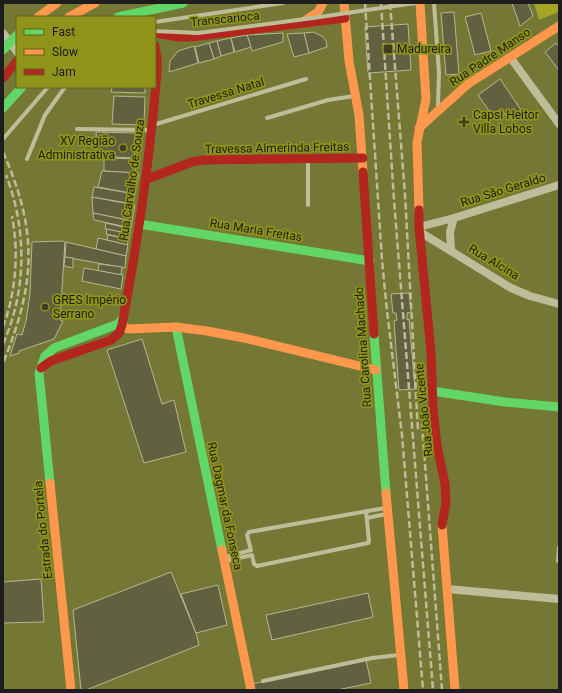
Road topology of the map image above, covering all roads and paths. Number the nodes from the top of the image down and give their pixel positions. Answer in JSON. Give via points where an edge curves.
{"nodes":[{"id":1,"x":57,"y":3,"type":"edge"},
{"id":2,"x":95,"y":3,"type":"edge"},
{"id":3,"x":135,"y":3,"type":"edge"},
{"id":4,"x":183,"y":3,"type":"edge"},
{"id":5,"x":283,"y":3,"type":"edge"},
{"id":6,"x":323,"y":3,"type":"edge"},
{"id":7,"x":344,"y":3,"type":"edge"},
{"id":8,"x":417,"y":3,"type":"edge"},
{"id":9,"x":420,"y":3,"type":"edge"},
{"id":10,"x":434,"y":3,"type":"edge"},
{"id":11,"x":140,"y":15,"type":"edge"},
{"id":12,"x":39,"y":16,"type":"edge"},
{"id":13,"x":71,"y":16,"type":"edge"},
{"id":14,"x":129,"y":16,"type":"edge"},
{"id":15,"x":345,"y":18,"type":"junction"},
{"id":16,"x":156,"y":22,"type":"edge"},
{"id":17,"x":300,"y":23,"type":"junction"},
{"id":18,"x":559,"y":26,"type":"edge"},
{"id":19,"x":156,"y":32,"type":"edge"},
{"id":20,"x":156,"y":32,"type":"edge"},
{"id":21,"x":3,"y":33,"type":"edge"},
{"id":22,"x":16,"y":36,"type":"edge"},
{"id":23,"x":3,"y":50,"type":"edge"},
{"id":24,"x":16,"y":51,"type":"edge"},
{"id":25,"x":510,"y":57,"type":"junction"},
{"id":26,"x":16,"y":63,"type":"edge"},
{"id":27,"x":3,"y":78,"type":"edge"},
{"id":28,"x":306,"y":79,"type":"dead end"},
{"id":29,"x":21,"y":88,"type":"edge"},
{"id":30,"x":47,"y":88,"type":"edge"},
{"id":31,"x":64,"y":88,"type":"edge"},
{"id":32,"x":154,"y":88,"type":"edge"},
{"id":33,"x":356,"y":96,"type":"junction"},
{"id":34,"x":3,"y":108,"type":"edge"},
{"id":35,"x":438,"y":110,"type":"junction"},
{"id":36,"x":267,"y":118,"type":"dead end"},
{"id":37,"x":559,"y":124,"type":"edge"},
{"id":38,"x":152,"y":128,"type":"junction"},
{"id":39,"x":419,"y":128,"type":"junction"},
{"id":40,"x":77,"y":129,"type":"dead end"},
{"id":41,"x":3,"y":139,"type":"edge"},
{"id":42,"x":363,"y":158,"type":"junction"},
{"id":43,"x":27,"y":159,"type":"dead end"},
{"id":44,"x":308,"y":159,"type":"junction"},
{"id":45,"x":147,"y":179,"type":"junction"},
{"id":46,"x":559,"y":185,"type":"edge"},
{"id":47,"x":308,"y":205,"type":"dead end"},
{"id":48,"x":454,"y":218,"type":"junction"},
{"id":49,"x":139,"y":224,"type":"junction"},
{"id":50,"x":420,"y":230,"type":"junction"},
{"id":51,"x":451,"y":251,"type":"junction"},
{"id":52,"x":370,"y":261,"type":"junction"},
{"id":53,"x":559,"y":304,"type":"edge"},
{"id":54,"x":123,"y":322,"type":"junction"},
{"id":55,"x":176,"y":327,"type":"junction"},
{"id":56,"x":376,"y":370,"type":"junction"},
{"id":57,"x":432,"y":391,"type":"junction"},
{"id":58,"x":559,"y":407,"type":"edge"},
{"id":59,"x":366,"y":511,"type":"junction"},
{"id":60,"x":388,"y":511,"type":"junction"},
{"id":61,"x":367,"y":518,"type":"junction"},
{"id":62,"x":559,"y":547,"type":"edge"},
{"id":63,"x":251,"y":550,"type":"junction"},
{"id":64,"x":252,"y":555,"type":"junction"},
{"id":65,"x":223,"y":560,"type":"junction"},
{"id":66,"x":558,"y":561,"type":"dead end"},
{"id":67,"x":447,"y":589,"type":"junction"},
{"id":68,"x":559,"y":599,"type":"edge"},
{"id":69,"x":401,"y":655,"type":"junction"},
{"id":70,"x":263,"y":681,"type":"dead end"},
{"id":71,"x":71,"y":690,"type":"edge"},
{"id":72,"x":251,"y":690,"type":"edge"},
{"id":73,"x":404,"y":690,"type":"edge"},
{"id":74,"x":455,"y":690,"type":"edge"}],
"edges":[{"from":1,"to":12,"type":"main road"},
{"from":2,"to":13,"type":"main road"},
{"from":3,"to":11,"type":"main road"},
{"from":4,"to":11,"type":"main road"},
{"from":5,"to":16,"type":"lane","name":"Transcarioca"},
{"from":6,"to":17,"type":"main road","via":[[318,12]]},
{"from":7,"to":15,"type":"main road","name":"Rua Carolina Machado"},
{"from":8,"to":20,"type":"lane","name":"Transcarioca","bridge":true,"via":[[198,33]]},
{"from":9,"to":39,"type":"main road","name":"Rua João Vicente","via":[[426,99]]},
{"from":10,"to":35,"type":"lane","via":[[439,73]]},
{"from":11,"to":14,"type":"main road"},
{"from":15,"to":17,"type":"main road"},
{"from":15,"to":33,"type":"main road","name":"Rua Carolina Machado","via":[[349,61]]},
{"from":17,"to":19,"type":"main road","via":[[179,37]]},
{"from":18,"to":25,"type":"main road","name":"Rua Padre Manso"},
{"from":21,"to":24,"type":"street"},
{"from":22,"to":23,"type":"main road","bridge":true},
{"from":25,"to":35,"type":"main road","name":"Rua Padre Manso","via":[[468,84]]},
{"from":25,"to":37,"type":"street"},
{"from":26,"to":27,"type":"main road"},
{"from":28,"to":38,"type":"lane","name":"Travessa Natal"},
{"from":29,"to":34,"type":"main road"},
{"from":30,"to":41,"type":"lane"},
{"from":31,"to":43,"type":"lane","via":[[45,115]]},
{"from":32,"to":38,"type":"main road","name":"Rua Carvalho de Souza"},
{"from":33,"to":36,"type":"lane","via":[[328,100]]},
{"from":33,"to":42,"type":"main road","name":"Rua Carolina Machado"},
{"from":35,"to":39,"type":"main road","name":"Rua Padre Manso"},
{"from":38,"to":40,"type":"lane","name":"Travessa Natal"},
{"from":38,"to":45,"type":"main road","name":"Rua Carvalho de Souza"},
{"from":39,"to":50,"type":"main road","name":"Rua João Vicente","via":[[417,142]]},
{"from":42,"to":44,"type":"main road","name":"Travessa Almerinda Freitas"},
{"from":42,"to":52,"type":"main road","name":"Rua Carolina Machado"},
{"from":44,"to":45,"type":"main road","name":"Travessa Almerinda Freitas","via":[[203,160]]},
{"from":44,"to":47,"type":"lane"},
{"from":45,"to":49,"type":"main road","name":"Rua Carvalho de Souza"},
{"from":46,"to":48,"type":"street","name":"Rua São Geraldo"},
{"from":48,"to":50,"type":"street","name":"Rua São Geraldo"},
{"from":48,"to":51,"type":"street","name":"Rua São Geraldo","via":[[450,232]]},
{"from":49,"to":52,"type":"main road","name":"Rua Maria Freitas"},
{"from":49,"to":54,"type":"main road","name":"Rua Carvalho de Souza"},
{"from":50,"to":51,"type":"street","name":"Rua Alcina"},
{"from":50,"to":57,"type":"main road","name":"Rua João Vicente"},
{"from":51,"to":53,"type":"street","name":"Rua Alcina","via":[[511,288]]},
{"from":52,"to":56,"type":"main road","name":"Rua Carolina Machado"},
{"from":54,"to":55,"type":"main road","via":[[128,328]]},
{"from":54,"to":71,"type":"main road","name":"Estrada do Portela","via":[[119,333],[111,340],[51,361],[41,368],[39,373]]},
{"from":55,"to":56,"type":"main road","via":[[244,338]]},
{"from":55,"to":65,"type":"main road","name":"Rua Dagmar da Fonseca"},
{"from":56,"to":60,"type":"main road","name":"Rua Carolina Machado"},
{"from":57,"to":58,"type":"main road"},
{"from":57,"to":67,"type":"main road","name":"Rua João Vicente","via":[[446,503],[442,521]]},
{"from":59,"to":60,"type":"lane"},
{"from":59,"to":61,"type":"lane"},
{"from":59,"to":63,"type":"lane","via":[[249,532],[247,535]]},
{"from":60,"to":61,"type":"lane"},
{"from":60,"to":69,"type":"main road","name":"Rua Carolina Machado"},
{"from":61,"to":64,"type":"lane","via":[[368,543],[257,566]]},
{"from":62,"to":66,"type":"lane"},
{"from":63,"to":64,"type":"lane"},
{"from":63,"to":65,"type":"lane"},
{"from":64,"to":65,"type":"lane"},
{"from":65,"to":72,"type":"main road","name":"Rua Dagmar da Fonseca"},
{"from":67,"to":68,"type":"street"},
{"from":67,"to":74,"type":"main road","name":"Rua João Vicente"},
{"from":69,"to":70,"type":"lane","via":[[372,658]]},
{"from":69,"to":73,"type":"main road","name":"Rua Carolina Machado"}]}
